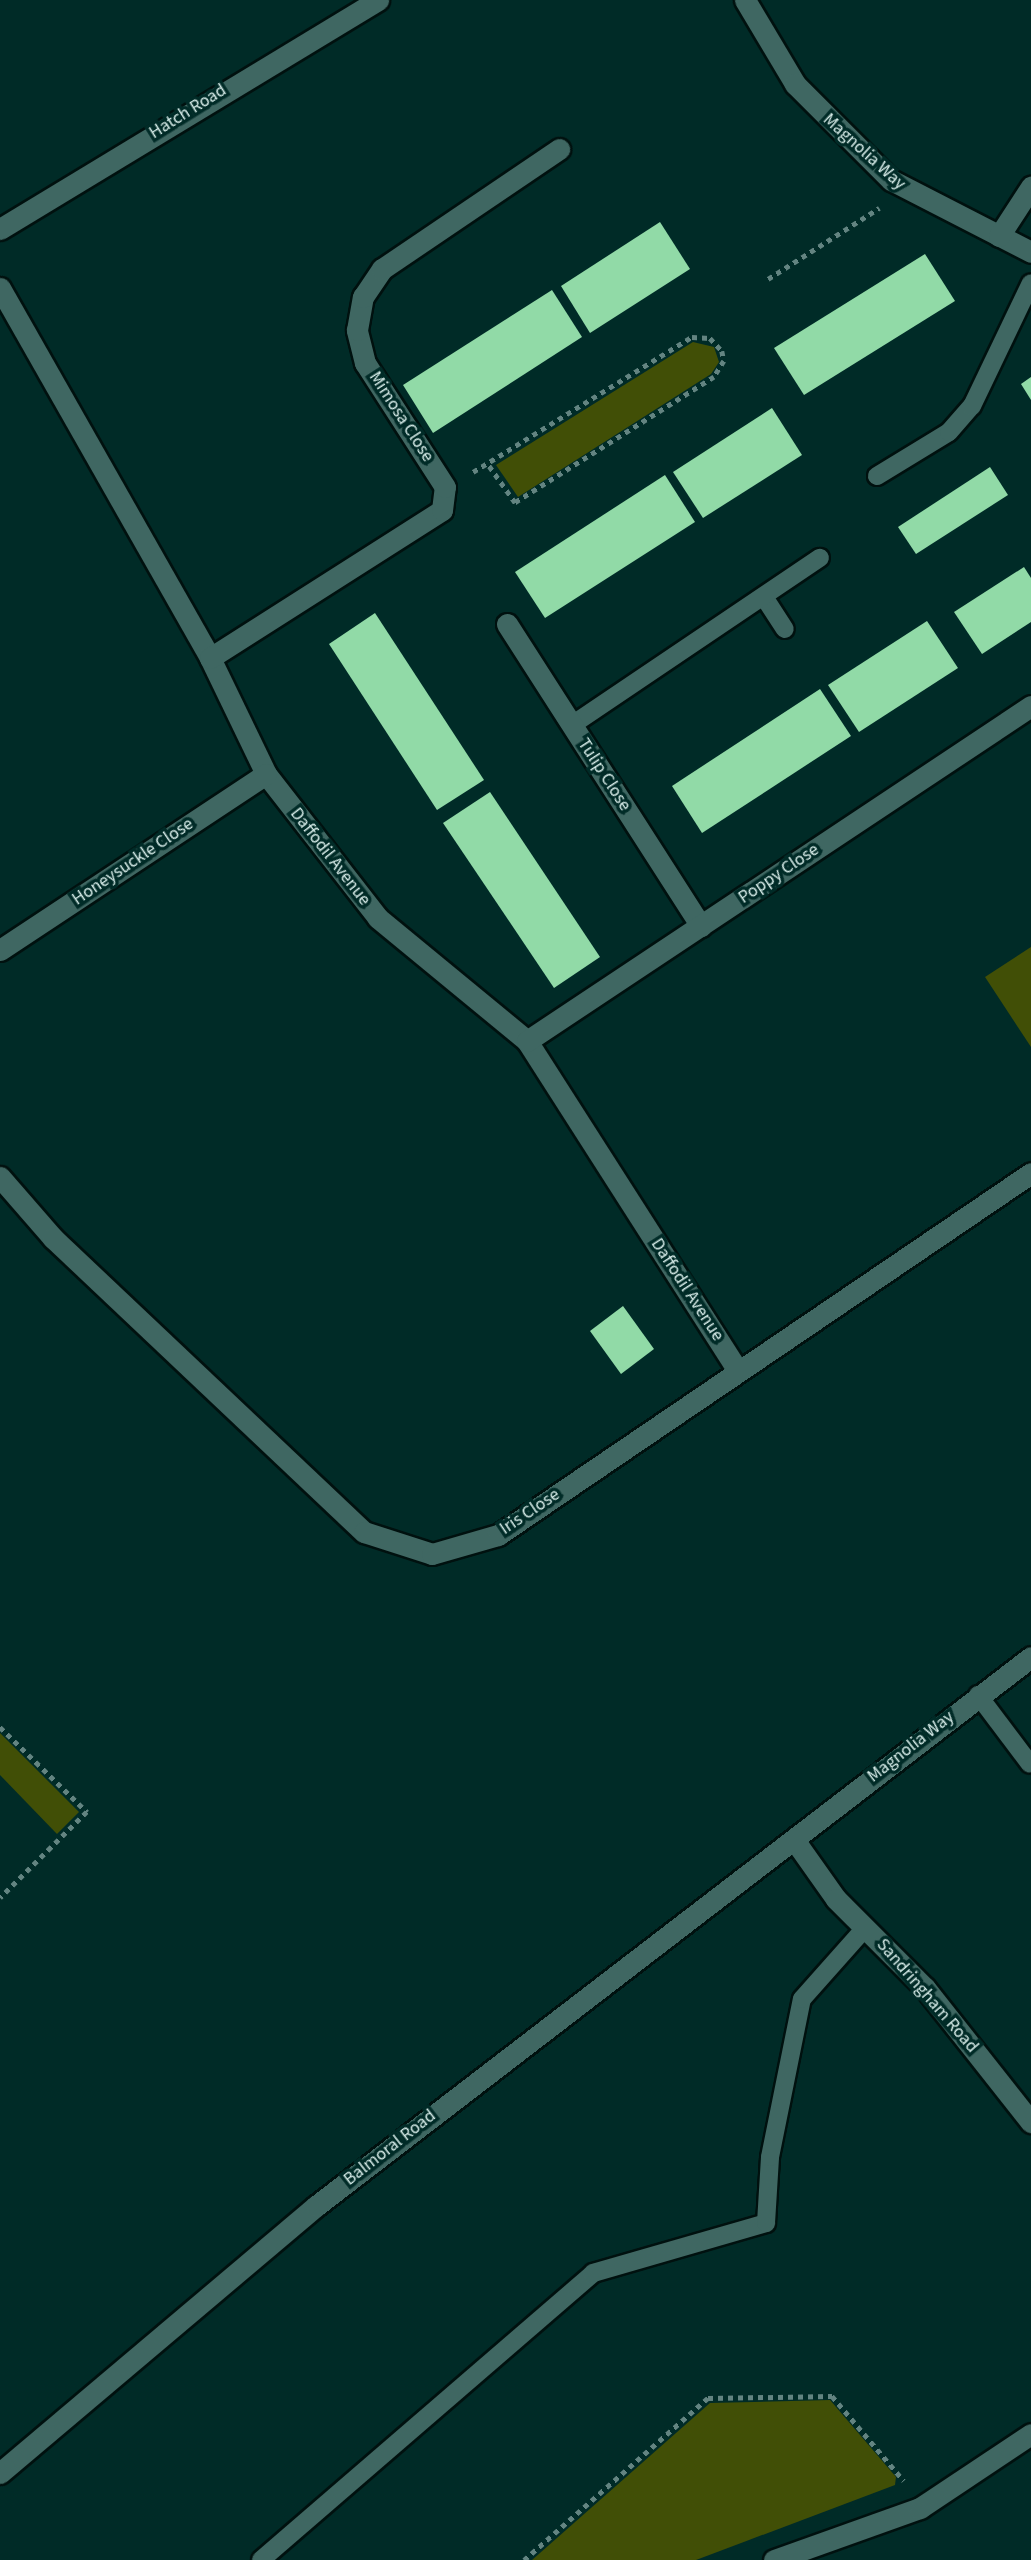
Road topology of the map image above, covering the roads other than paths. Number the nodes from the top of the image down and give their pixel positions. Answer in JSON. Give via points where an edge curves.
{"nodes":[{"id":1,"x":378,"y":0,"type":"edge"},
{"id":2,"x":744,"y":0,"type":"edge"},
{"id":3,"x":559,"y":149,"type":"dead end"},
{"id":4,"x":1031,"y":187,"type":"edge"},
{"id":5,"x":0,"y":229,"type":"edge"},
{"id":6,"x":999,"y":236,"type":"junction"},
{"id":7,"x":1031,"y":252,"type":"edge"},
{"id":8,"x":1031,"y":283,"type":"edge"},
{"id":9,"x":0,"y":288,"type":"edge"},
{"id":10,"x":877,"y":476,"type":"dead end"},
{"id":11,"x":820,"y":558,"type":"dead end"},
{"id":12,"x":764,"y":597,"type":"junction"},
{"id":13,"x":507,"y":624,"type":"dead end"},
{"id":14,"x":785,"y":629,"type":"dead end"},
{"id":15,"x":210,"y":657,"type":"junction"},
{"id":16,"x":1031,"y":706,"type":"edge"},
{"id":17,"x":572,"y":725,"type":"junction"},
{"id":18,"x":266,"y":774,"type":"junction"},
{"id":19,"x":701,"y":926,"type":"junction"},
{"id":20,"x":0,"y":950,"type":"edge"},
{"id":21,"x":527,"y":1041,"type":"junction"},
{"id":22,"x":1031,"y":1173,"type":"edge"},
{"id":23,"x":0,"y":1177,"type":"edge"},
{"id":24,"x":737,"y":1368,"type":"junction"},
{"id":25,"x":1031,"y":1657,"type":"edge"},
{"id":26,"x":978,"y":1695,"type":"junction"},
{"id":27,"x":1030,"y":1764,"type":"edge"},
{"id":28,"x":795,"y":1842,"type":"junction"},
{"id":29,"x":866,"y":1927,"type":"junction"},
{"id":30,"x":1031,"y":2122,"type":"edge"},
{"id":31,"x":1031,"y":2434,"type":"edge"},
{"id":32,"x":2,"y":2468,"type":"edge"},
{"id":33,"x":261,"y":2560,"type":"edge"},
{"id":34,"x":774,"y":2560,"type":"edge"}],
"edges":[{"from":1,"to":5,"type":"street","name":"Hatch Road"},
{"from":2,"to":6,"type":"street","name":"Magnolia Way","via":[[795,84],[837,133],[906,191]]},
{"from":3,"to":15,"type":"street","name":"Mimosa Close","via":[[382,269],[363,296],[357,330],[365,363],[444,487],[442,510]]},
{"from":4,"to":6,"type":"street"},
{"from":6,"to":7,"type":"street","name":"Magnolia Way"},
{"from":8,"to":10,"type":"lane","via":[[972,407],[949,432]]},
{"from":9,"to":15,"type":"street","name":"Daffodil Avenue"},
{"from":11,"to":12,"type":"lane"},
{"from":12,"to":14,"type":"lane"},
{"from":12,"to":17,"type":"lane"},
{"from":13,"to":17,"type":"street","name":"Tulip Close"},
{"from":15,"to":18,"type":"street","name":"Daffodil Avenue"},
{"from":16,"to":19,"type":"street","name":"Poppy Close"},
{"from":17,"to":19,"type":"street","name":"Tulip Close"},
{"from":18,"to":20,"type":"street","name":"Honeysuckle Close"},
{"from":18,"to":21,"type":"street","name":"Daffodil Avenue","via":[[378,918]]},
{"from":19,"to":21,"type":"street","name":"Poppy Close"},
{"from":21,"to":24,"type":"street","name":"Daffodil Avenue"},
{"from":22,"to":24,"type":"street","name":"Iris Close"},
{"from":23,"to":24,"type":"street","name":"Iris Close","via":[[53,1238],[364,1532],[432,1554],[498,1535]]},
{"from":25,"to":26,"type":"street","name":"Magnolia Way"},
{"from":26,"to":27,"type":"lane"},
{"from":26,"to":28,"type":"street","name":"Magnolia Way"},
{"from":28,"to":29,"type":"street","name":"Sandringham Road","via":[[836,1899]]},
{"from":28,"to":32,"type":"street","name":"Balmoral Road","via":[[316,2206]]},
{"from":29,"to":30,"type":"street","name":"Sandringham Road","via":[[925,1988]]},
{"from":29,"to":33,"type":"lane","via":[[802,1999],[770,2157],[766,2223],[593,2273]]},
{"from":31,"to":34,"type":"street","via":[[920,2508]]}]}
